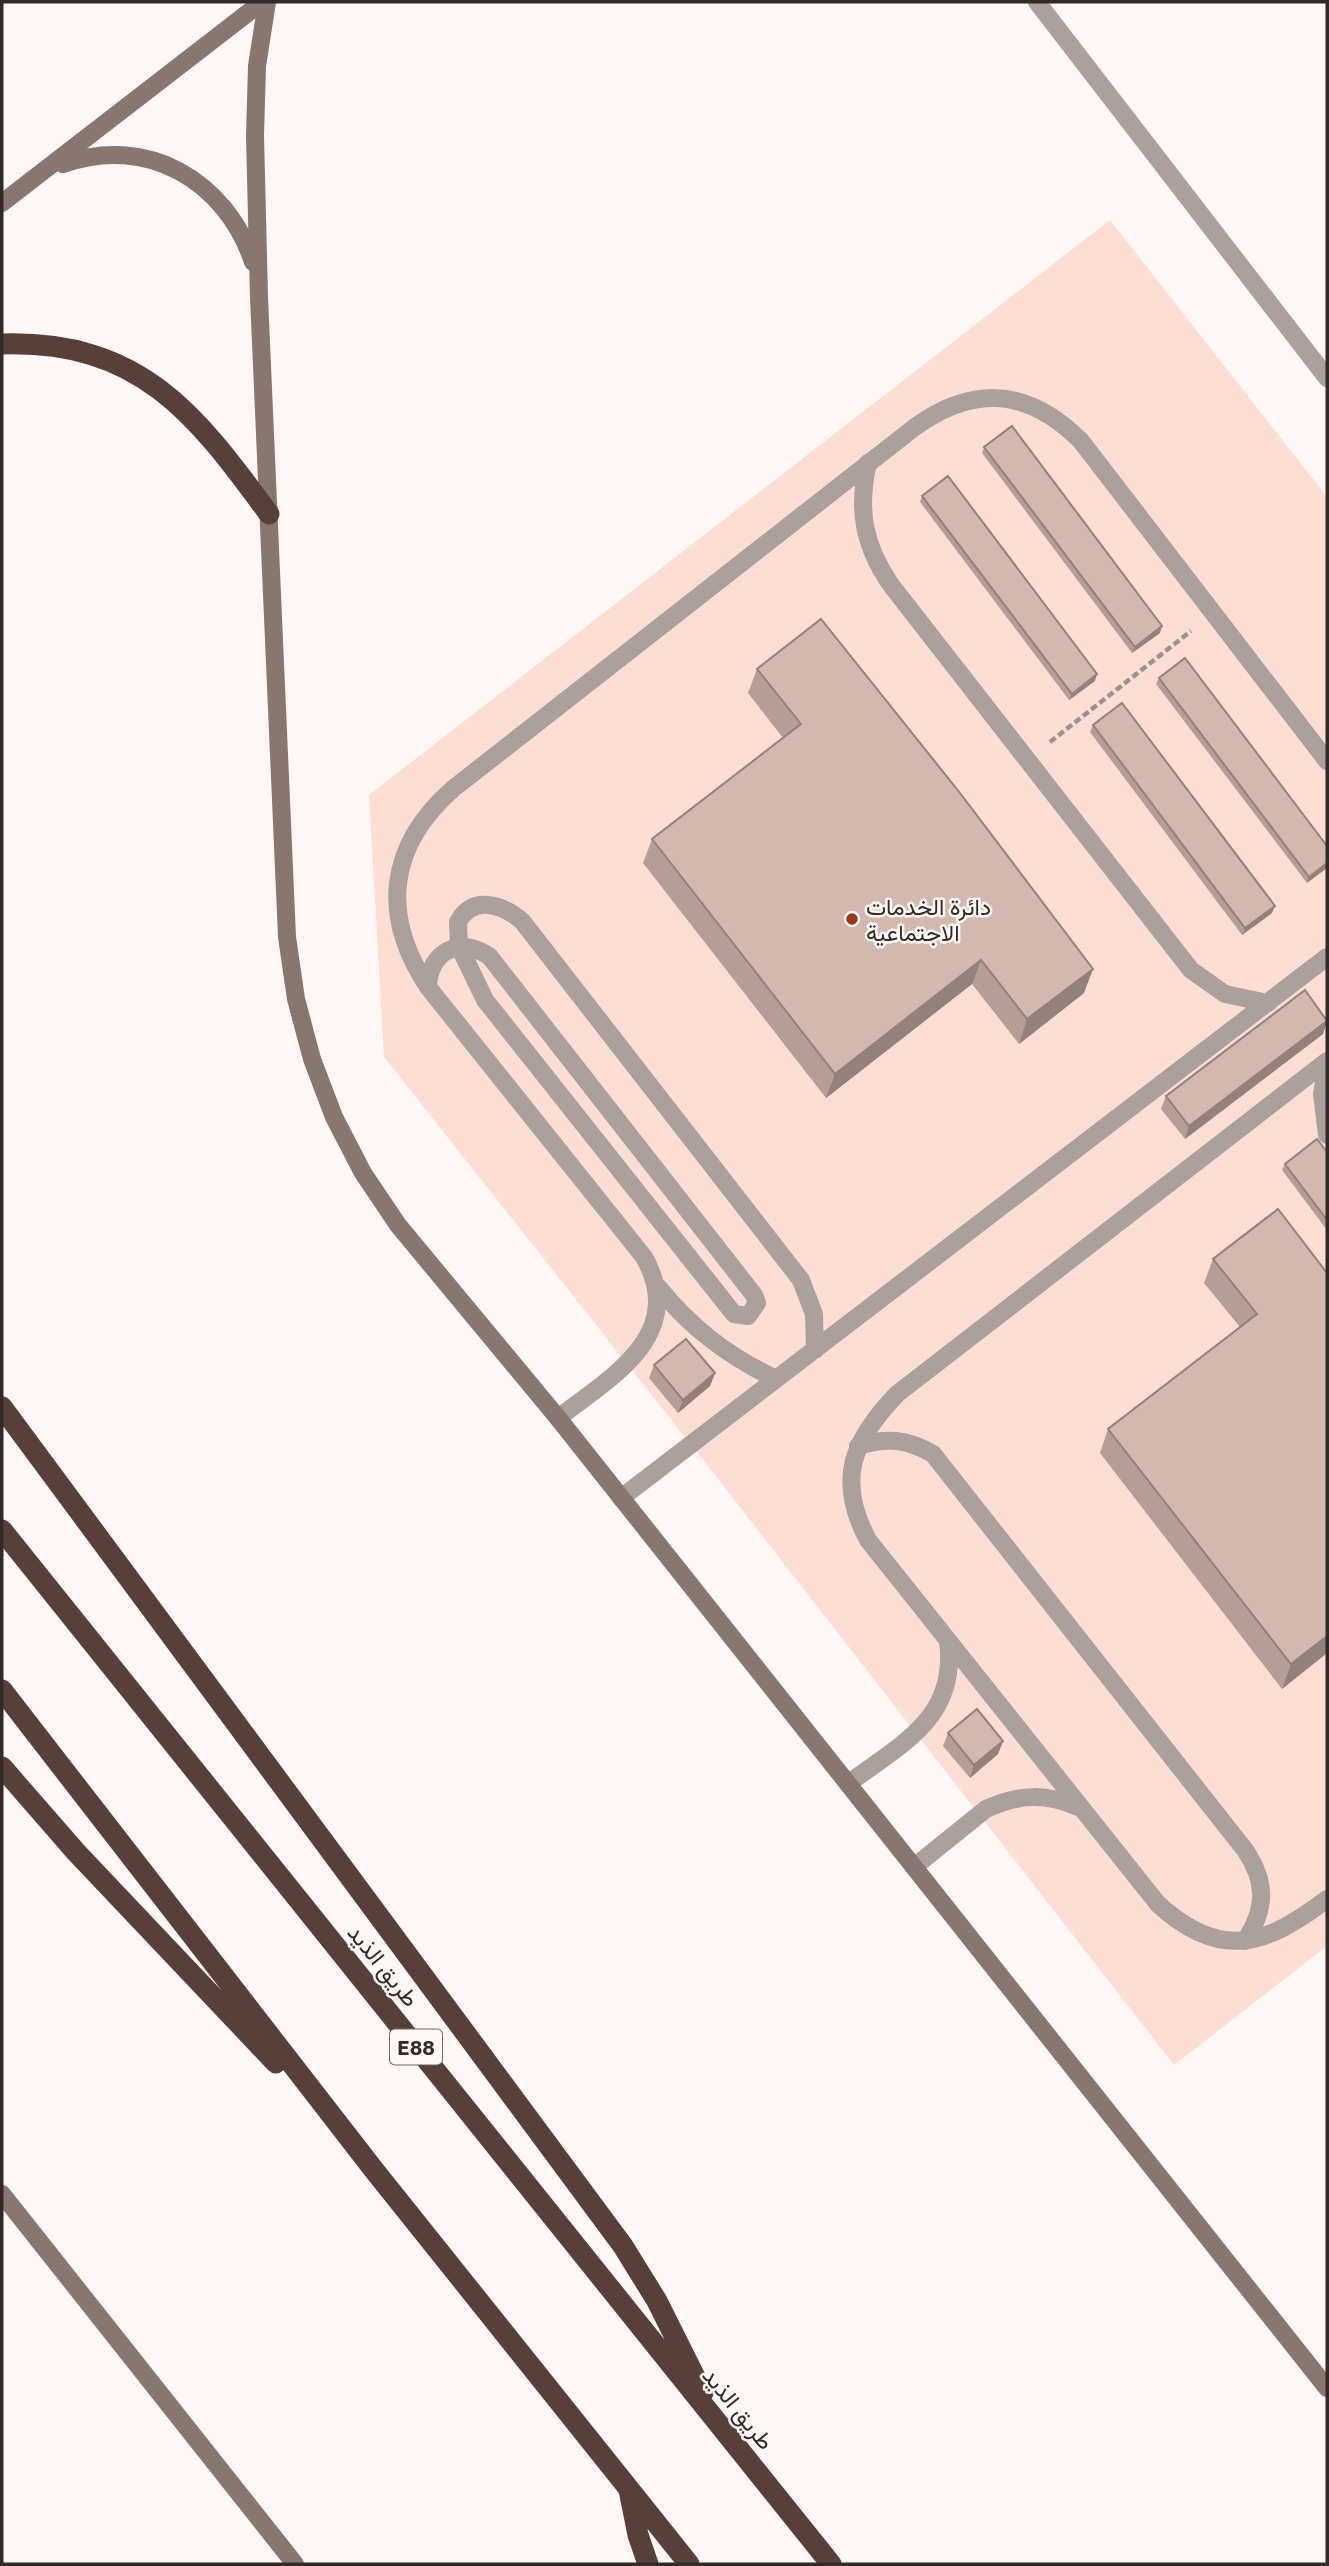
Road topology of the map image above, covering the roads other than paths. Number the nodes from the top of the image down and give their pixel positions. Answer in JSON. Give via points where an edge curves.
{"nodes":[{"id":1,"x":265,"y":2,"type":"edge"},
{"id":2,"x":1037,"y":2,"type":"edge"},
{"id":3,"x":47,"y":170,"type":"junction"},
{"id":4,"x":2,"y":203,"type":"edge"},
{"id":5,"x":258,"y":297,"type":"junction"},
{"id":6,"x":2,"y":344,"type":"edge"},
{"id":7,"x":1327,"y":378,"type":"edge"},
{"id":8,"x":868,"y":463,"type":"junction"},
{"id":9,"x":269,"y":514,"type":"junction"},
{"id":10,"x":1327,"y":761,"type":"edge"},
{"id":11,"x":459,"y":946,"type":"junction"},
{"id":12,"x":1327,"y":957,"type":"edge"},
{"id":13,"x":428,"y":987,"type":"junction"},
{"id":14,"x":1268,"y":1003,"type":"junction"},
{"id":15,"x":1327,"y":1060,"type":"edge"},
{"id":16,"x":1327,"y":1067,"type":"edge"},
{"id":17,"x":1327,"y":1135,"type":"edge"},
{"id":18,"x":657,"y":1287,"type":"junction"},
{"id":19,"x":815,"y":1350,"type":"junction"},
{"id":20,"x":776,"y":1379,"type":"junction"},
{"id":21,"x":2,"y":1407,"type":"edge"},
{"id":22,"x":558,"y":1418,"type":"junction"},
{"id":23,"x":858,"y":1446,"type":"junction"},
{"id":24,"x":621,"y":1498,"type":"junction"},
{"id":25,"x":2,"y":1530,"type":"edge"},
{"id":26,"x":948,"y":1641,"type":"junction"},
{"id":27,"x":2,"y":1690,"type":"edge"},
{"id":28,"x":2,"y":1767,"type":"edge"},
{"id":29,"x":848,"y":1784,"type":"junction"},
{"id":30,"x":1082,"y":1808,"type":"junction"},
{"id":31,"x":914,"y":1867,"type":"junction"},
{"id":32,"x":1327,"y":1899,"type":"edge"},
{"id":33,"x":1245,"y":1941,"type":"junction"},
{"id":34,"x":374,"y":2170,"type":"junction"},
{"id":35,"x":2,"y":2194,"type":"edge"},
{"id":36,"x":1327,"y":2388,"type":"edge"},
{"id":37,"x":713,"y":2418,"type":"junction"},
{"id":38,"x":629,"y":2488,"type":"junction"},
{"id":39,"x":295,"y":2564,"type":"edge"},
{"id":40,"x":648,"y":2564,"type":"edge"},
{"id":41,"x":689,"y":2564,"type":"edge"},
{"id":42,"x":831,"y":2564,"type":"edge"}],
"edges":[{"from":1,"to":3,"type":"street"},
{"from":1,"to":5,"type":"street","via":[[255,101]]},
{"from":2,"to":7,"type":"street"},
{"from":3,"to":4,"type":"street"},
{"from":3,"to":5,"type":"street","via":[[81,158],[118,154],[155,160],[188,175],[217,198],[239,227],[253,261]]},
{"from":5,"to":9,"type":"street"},
{"from":6,"to":9,"type":"highway","via":[[37,343],[89,353],[140,375],[184,407]]},
{"from":8,"to":10,"type":"street","via":[[932,415],[978,398],[1007,398],[1036,406],[1061,421]]},
{"from":8,"to":13,"type":"street","via":[[430,809],[411,836],[397,897],[400,929],[411,960]]},
{"from":8,"to":14,"type":"street","via":[[862,514],[877,564],[1191,970],[1225,994]]},
{"from":9,"to":22,"type":"street","via":[[287,937],[296,999],[312,1059],[334,1117],[398,1225]]},
{"from":11,"to":11,"type":"street","via":[[474,981],[498,1017],[734,1314],[748,1316],[757,1303],[754,1295],[531,1009],[490,957],[481,950]]},
{"from":11,"to":13,"type":"street","via":[[439,955]]},
{"from":11,"to":19,"type":"street","via":[[458,922],[477,905],[502,907],[530,930],[801,1280],[814,1314]]},
{"from":12,"to":14,"type":"street"},
{"from":13,"to":18,"type":"street","via":[[645,1257]]},
{"from":14,"to":19,"type":"street"},
{"from":15,"to":23,"type":"street","via":[[897,1394]]},
{"from":16,"to":17,"type":"street","via":[[1322,1094]]},
{"from":18,"to":20,"type":"street","via":[[699,1332]]},
{"from":18,"to":22,"type":"street","via":[[655,1320],[634,1357]]},
{"from":19,"to":20,"type":"street"},
{"from":20,"to":24,"type":"street"},
{"from":21,"to":37,"type":"highway","via":[[623,2246],[688,2358]]},
{"from":22,"to":24,"type":"street"},
{"from":23,"to":26,"type":"street","via":[[850,1494],[856,1518],[868,1540]]},
{"from":23,"to":33,"type":"street","via":[[896,1440],[933,1454],[1237,1839],[1256,1866],[1262,1885],[1262,1906]]},
{"from":24,"to":29,"type":"street"},
{"from":25,"to":37,"type":"highway","name":"طريق الذيد","number":"E88"},
{"from":26,"to":29,"type":"street","via":[[948,1682],[929,1720]]},
{"from":26,"to":30,"type":"street"},
{"from":27,"to":34,"type":"highway"},
{"from":28,"to":34,"type":"highway"},
{"from":29,"to":31,"type":"street"},
{"from":30,"to":31,"type":"street","via":[[1041,1796],[999,1803]]},
{"from":30,"to":33,"type":"street","via":[[1158,1905],[1176,1921],[1209,1936]]},
{"from":31,"to":36,"type":"street"},
{"from":32,"to":33,"type":"street","via":[[1288,1928]]},
{"from":34,"to":38,"type":"highway"},
{"from":35,"to":39,"type":"street"},
{"from":37,"to":42,"type":"highway","name":"طريق الذيد","number":"E88"},
{"from":38,"to":40,"type":"highway"},
{"from":38,"to":41,"type":"highway"}]}
